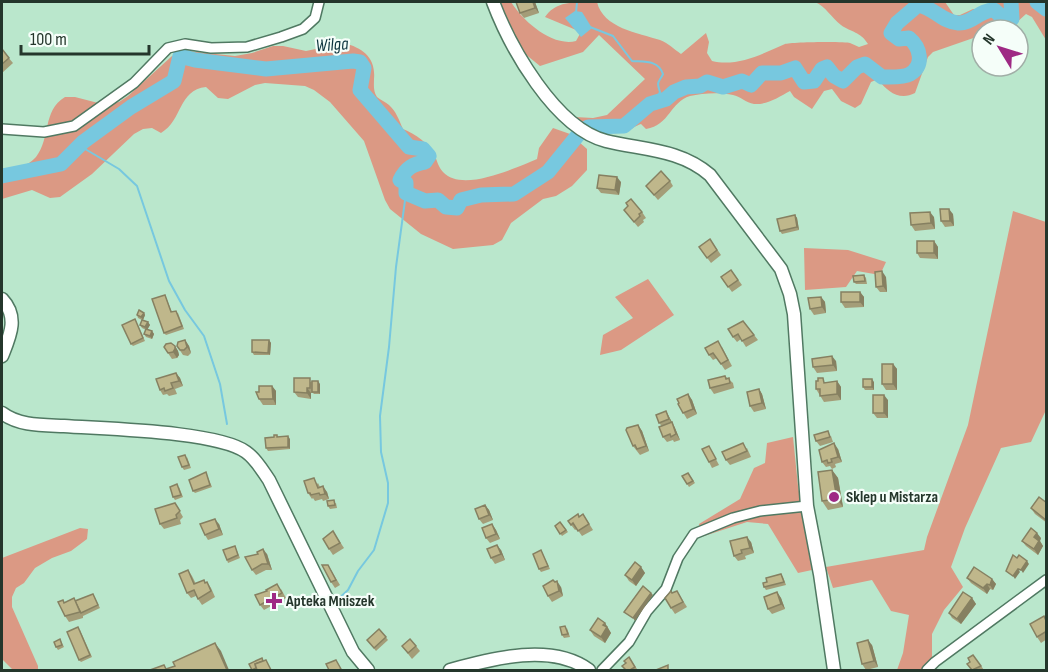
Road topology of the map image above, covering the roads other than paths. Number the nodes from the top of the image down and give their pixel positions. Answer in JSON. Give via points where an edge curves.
{"nodes":[{"id":1,"x":319,"y":2,"type":"edge"},
{"id":2,"x":493,"y":2,"type":"edge"},
{"id":3,"x":2,"y":129,"type":"edge"},
{"id":4,"x":2,"y":299,"type":"edge"},
{"id":5,"x":2,"y":356,"type":"edge"},
{"id":6,"x":2,"y":413,"type":"edge"},
{"id":7,"x":807,"y":506,"type":"junction"},
{"id":8,"x":1047,"y":580,"type":"edge"},
{"id":9,"x":368,"y":670,"type":"edge"},
{"id":10,"x":450,"y":670,"type":"edge"},
{"id":11,"x":589,"y":670,"type":"edge"},
{"id":12,"x":602,"y":670,"type":"edge"},
{"id":13,"x":834,"y":670,"type":"edge"},
{"id":14,"x":927,"y":670,"type":"edge"}],
"edges":[{"from":1,"to":3,"type":"street","via":[[315,18],[281,37],[247,47],[185,44],[168,48],[134,83],[74,126],[44,132]]},
{"from":2,"to":7,"type":"street","via":[[536,84],[572,122],[603,140],[693,161],[710,175],[782,269],[797,342]]},
{"from":4,"to":5,"type":"street","via":[[12,328]]},
{"from":6,"to":9,"type":"street","via":[[9,419],[28,423],[215,440],[245,452],[269,480],[353,652]]},
{"from":7,"to":12,"type":"street","via":[[760,511],[694,534],[678,558],[666,589],[629,642]]},
{"from":7,"to":13,"type":"street"},
{"from":8,"to":14,"type":"street"},
{"from":10,"to":11,"type":"street","via":[[504,657],[534,655],[564,660]]}]}
